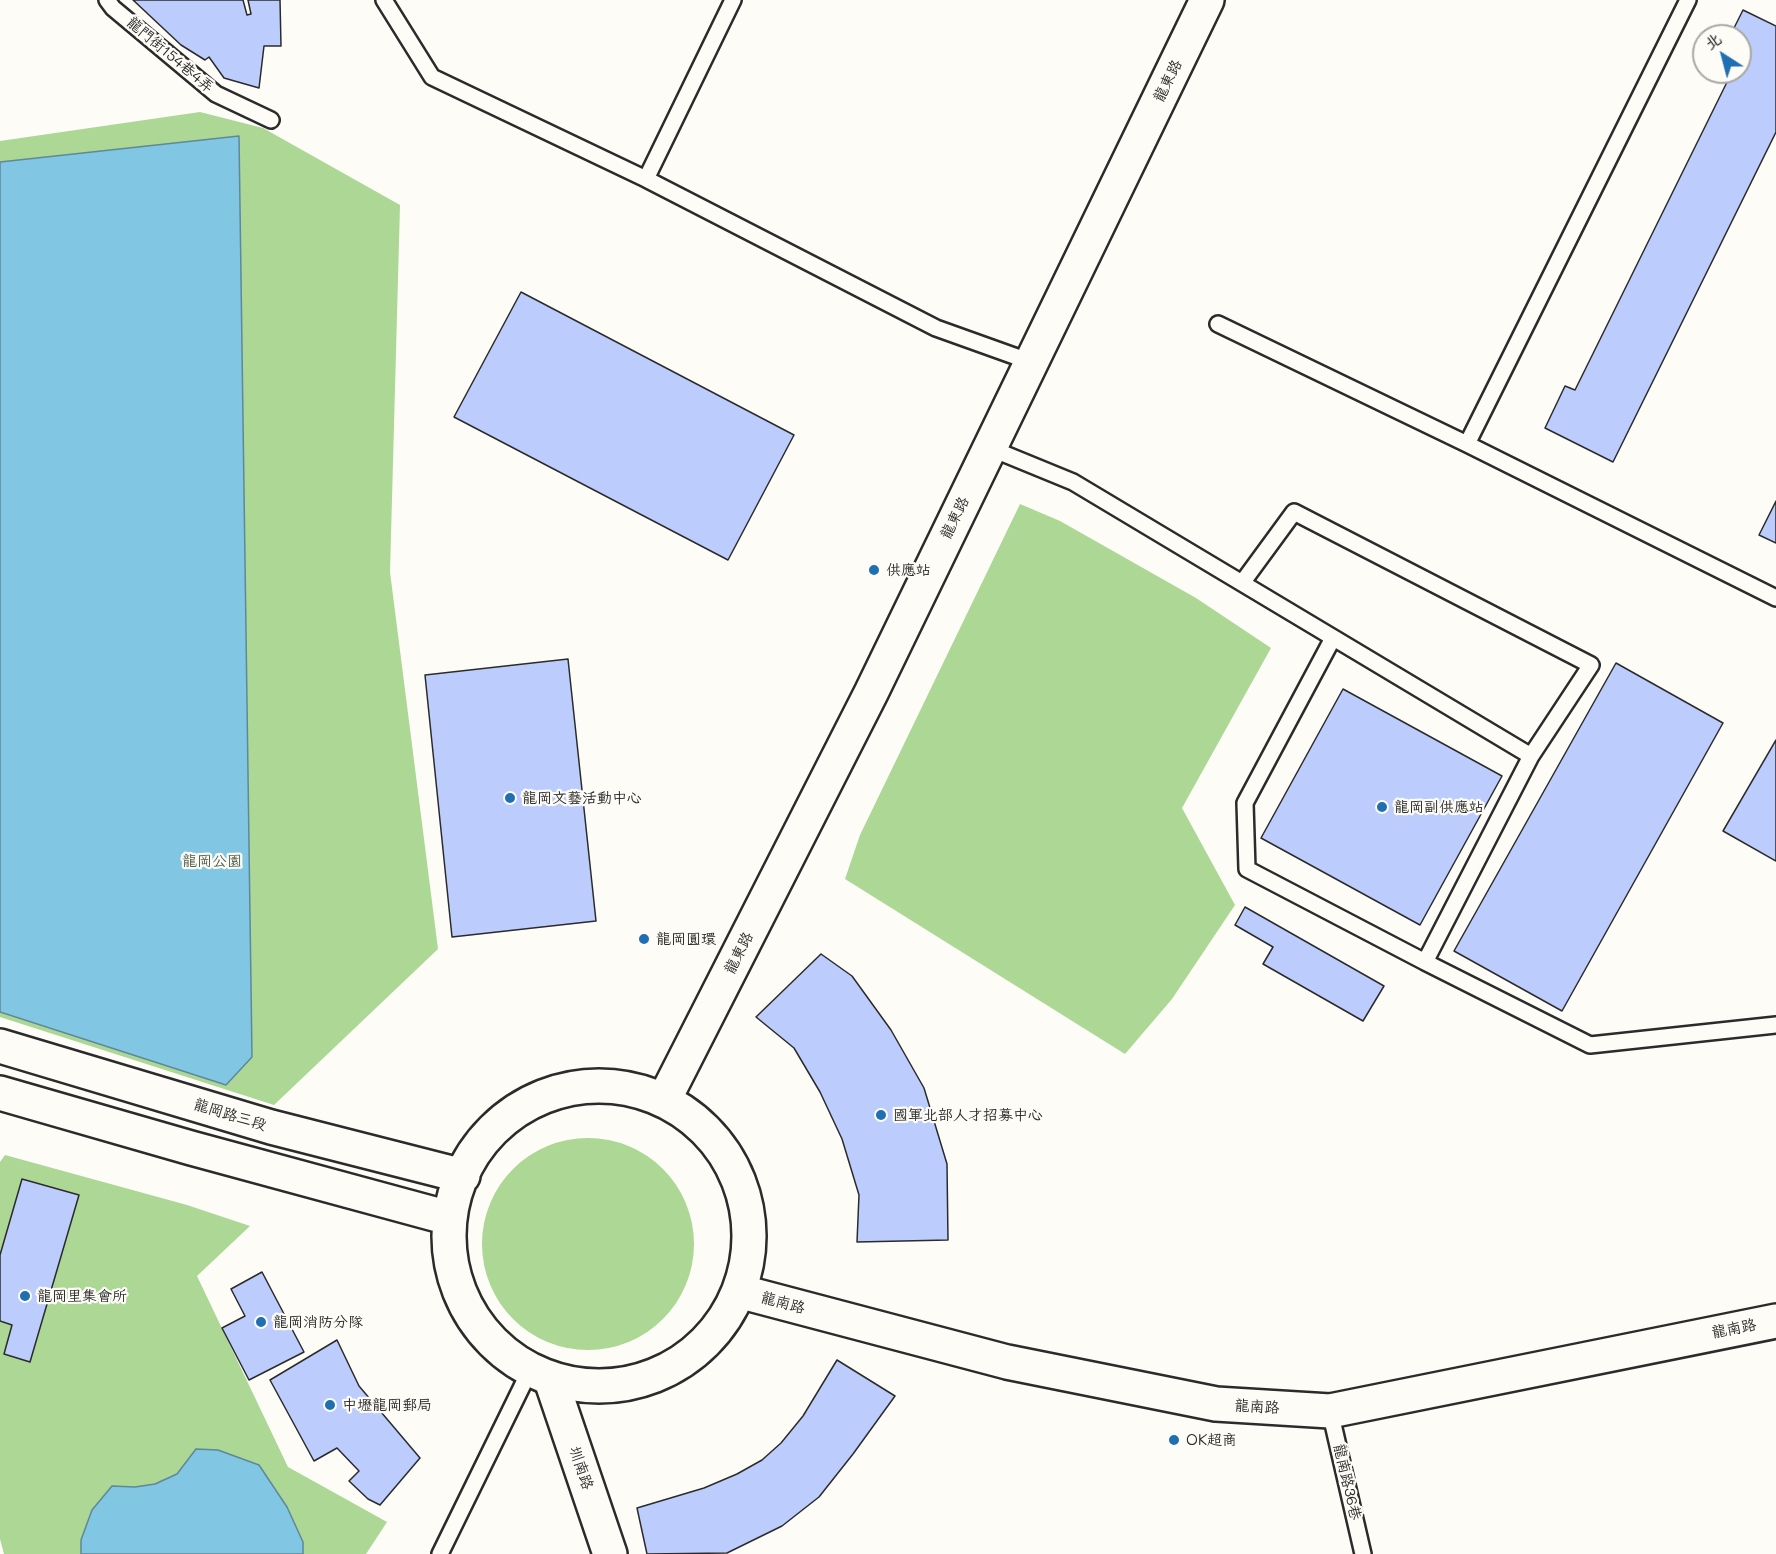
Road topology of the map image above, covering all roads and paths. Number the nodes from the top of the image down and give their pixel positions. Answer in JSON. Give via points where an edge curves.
{"nodes":[{"id":1,"x":107,"y":0,"type":"edge"},
{"id":2,"x":384,"y":0,"type":"edge"},
{"id":3,"x":733,"y":0,"type":"edge"},
{"id":4,"x":1208,"y":0,"type":"edge"},
{"id":5,"x":1688,"y":0,"type":"edge"},
{"id":6,"x":271,"y":120,"type":"dead end"},
{"id":7,"x":646,"y":179,"type":"junction"},
{"id":8,"x":1218,"y":324,"type":"dead end"},
{"id":9,"x":1031,"y":362,"type":"junction"},
{"id":10,"x":1467,"y":444,"type":"junction"},
{"id":11,"x":990,"y":448,"type":"junction"},
{"id":12,"x":1242,"y":583,"type":"junction"},
{"id":13,"x":1776,"y":598,"type":"edge"},
{"id":14,"x":1333,"y":638,"type":"junction"},
{"id":15,"x":1531,"y":756,"type":"junction"},
{"id":16,"x":1425,"y":962,"type":"junction"},
{"id":17,"x":1776,"y":1025,"type":"edge"},
{"id":18,"x":0,"y":1046,"type":"edge"},
{"id":19,"x":0,"y":1093,"type":"edge"},
{"id":20,"x":665,"y":1098,"type":"junction"},
{"id":21,"x":463,"y":1176,"type":"junction"},
{"id":22,"x":449,"y":1218,"type":"junction"},
{"id":23,"x":742,"y":1292,"type":"junction"},
{"id":24,"x":1776,"y":1321,"type":"edge"},
{"id":25,"x":542,"y":1376,"type":"junction"},
{"id":26,"x":1330,"y":1411,"type":"junction"},
{"id":27,"x":440,"y":1554,"type":"edge"},
{"id":28,"x":610,"y":1554,"type":"edge"},
{"id":29,"x":1363,"y":1554,"type":"edge"}],
"edges":[{"from":1,"to":6,"type":"lane","name":"龍門街154巷4弄","via":[[216,94]]},
{"from":2,"to":7,"type":"lane","via":[[432,77]]},
{"from":3,"to":7,"type":"lane"},
{"from":4,"to":9,"type":"main road","name":"龍東路"},
{"from":5,"to":10,"type":"lane"},
{"from":7,"to":9,"type":"lane","via":[[936,328]]},
{"from":8,"to":10,"type":"lane"},
{"from":9,"to":11,"type":"main road","name":"龍東路"},
{"from":10,"to":13,"type":"lane"},
{"from":11,"to":12,"type":"lane","via":[[1073,482]]},
{"from":11,"to":20,"type":"main road","name":"龍東路","via":[[871,693]]},
{"from":12,"to":14,"type":"lane"},
{"from":12,"to":15,"type":"lane","via":[[1293,512],[1591,665]]},
{"from":14,"to":15,"type":"lane"},
{"from":14,"to":16,"type":"lane","via":[[1245,803],[1247,869]]},
{"from":15,"to":16,"type":"lane"},
{"from":16,"to":17,"type":"lane","via":[[1590,1045]]},
{"from":18,"to":21,"type":"main road","name":"龍岡路三段","via":[[271,1127]]},
{"from":19,"to":22,"type":"main road"},
{"from":20,"to":21,"type":"main road","via":[[623,1088],[579,1086],[521,1104],[486,1134]]},
{"from":20,"to":23,"type":"main road","via":[[705,1127],[730,1161],[747,1199],[748,1240]]},
{"from":21,"to":22,"type":"main road"},
{"from":22,"to":25,"type":"main road","via":[[447,1245],[453,1280],[473,1315],[498,1348]]},
{"from":23,"to":25,"type":"main road","via":[[721,1326],[690,1358],[646,1378],[609,1390]]},
{"from":23,"to":26,"type":"main road","name":"龍南路","via":[[1007,1362],[1204,1402]]},
{"from":24,"to":26,"type":"main road","name":"龍南路"},
{"from":25,"to":27,"type":"lane"},
{"from":25,"to":28,"type":"main road","name":"圳南路"},
{"from":26,"to":29,"type":"lane","name":"龍南路36巷"}]}
